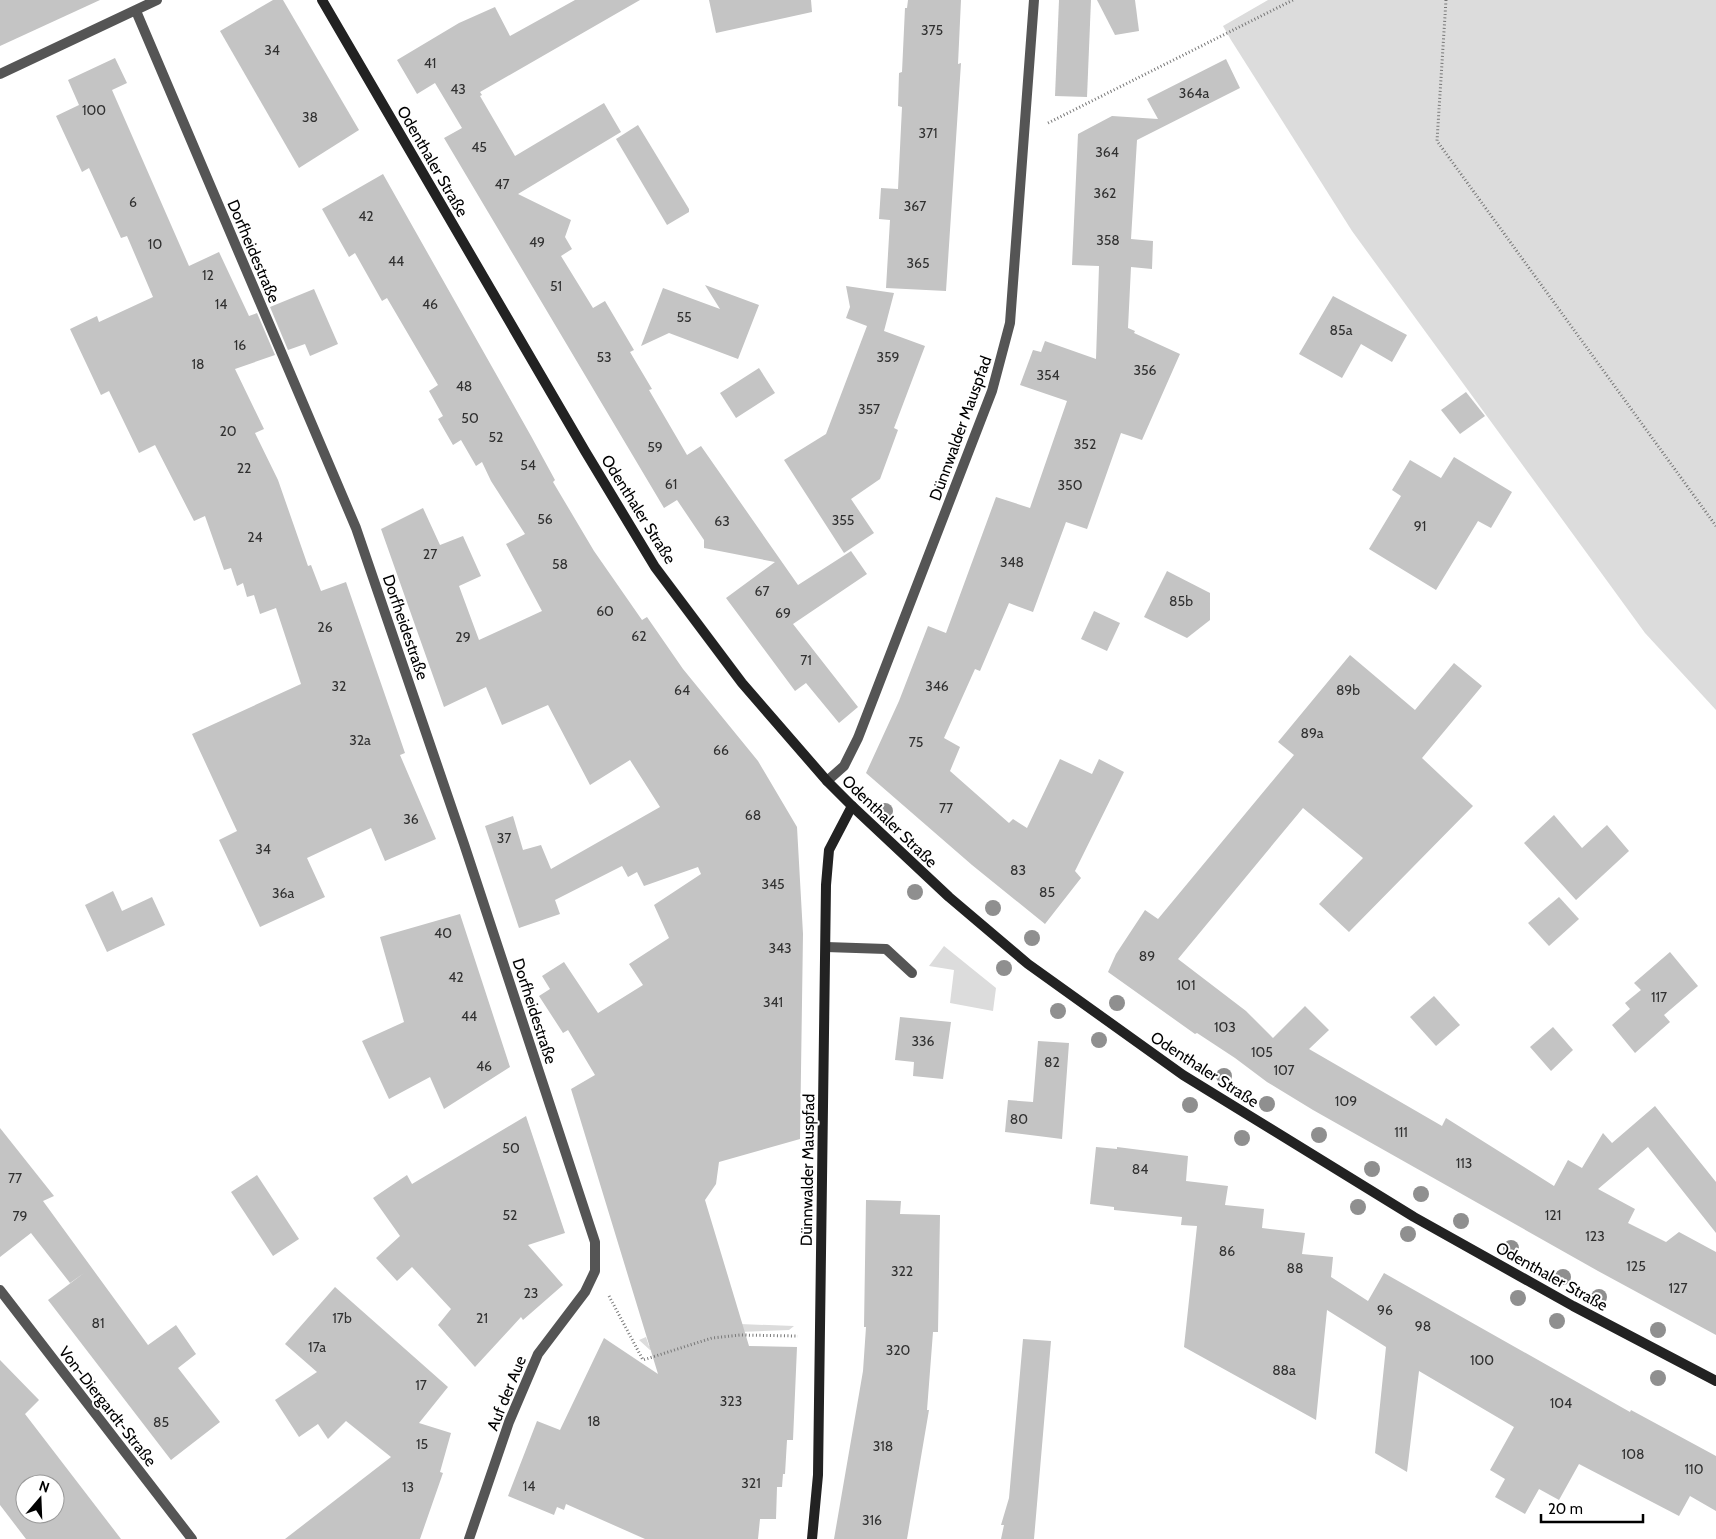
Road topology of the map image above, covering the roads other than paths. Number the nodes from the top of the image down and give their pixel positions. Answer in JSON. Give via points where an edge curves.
{"nodes":[{"id":1,"x":157,"y":0,"type":"edge"},
{"id":2,"x":322,"y":0,"type":"edge"},
{"id":3,"x":1034,"y":0,"type":"edge"},
{"id":4,"x":136,"y":10,"type":"junction"},
{"id":5,"x":0,"y":74,"type":"edge"},
{"id":6,"x":827,"y":781,"type":"junction"},
{"id":7,"x":852,"y":806,"type":"junction"},
{"id":8,"x":826,"y":947,"type":"junction"},
{"id":9,"x":912,"y":973,"type":"dead end"},
{"id":10,"x":595,"y":1271,"type":"joint"},
{"id":11,"x":0,"y":1290,"type":"edge"},
{"id":12,"x":1716,"y":1381,"type":"edge"},
{"id":13,"x":192,"y":1539,"type":"edge"},
{"id":14,"x":469,"y":1539,"type":"edge"},
{"id":15,"x":812,"y":1539,"type":"edge"}],
"edges":[{"from":1,"to":4,"type":"street"},
{"from":2,"to":6,"type":"main road","name":"Odenthaler Straße","via":[[655,567],[742,683]]},
{"from":3,"to":6,"type":"street","name":"Dünnwalder Mauspfad","via":[[1010,323],[992,391],[858,738],[844,766]]},
{"from":4,"to":5,"type":"street"},
{"from":4,"to":10,"type":"street","name":"Dorfheidestraße","via":[[356,528],[595,1242]]},
{"from":6,"to":7,"type":"main road","name":"Odenthaler Straße"},
{"from":7,"to":8,"type":"main road","name":"Dünnwalder Mauspfad","via":[[829,850]]},
{"from":7,"to":12,"type":"main road","name":"Odenthaler Straße","via":[[949,897],[1028,964],[1183,1075],[1414,1217]]},
{"from":8,"to":9,"type":"street","via":[[886,949]]},
{"from":8,"to":15,"type":"main road","name":"Dünnwalder Mauspfad","via":[[818,1475]]},
{"from":10,"to":14,"type":"street","name":"Auf der Aue","via":[[585,1292],[538,1354],[509,1422]]},
{"from":11,"to":13,"type":"street","name":"Von-Diergardt-Straße"}]}
